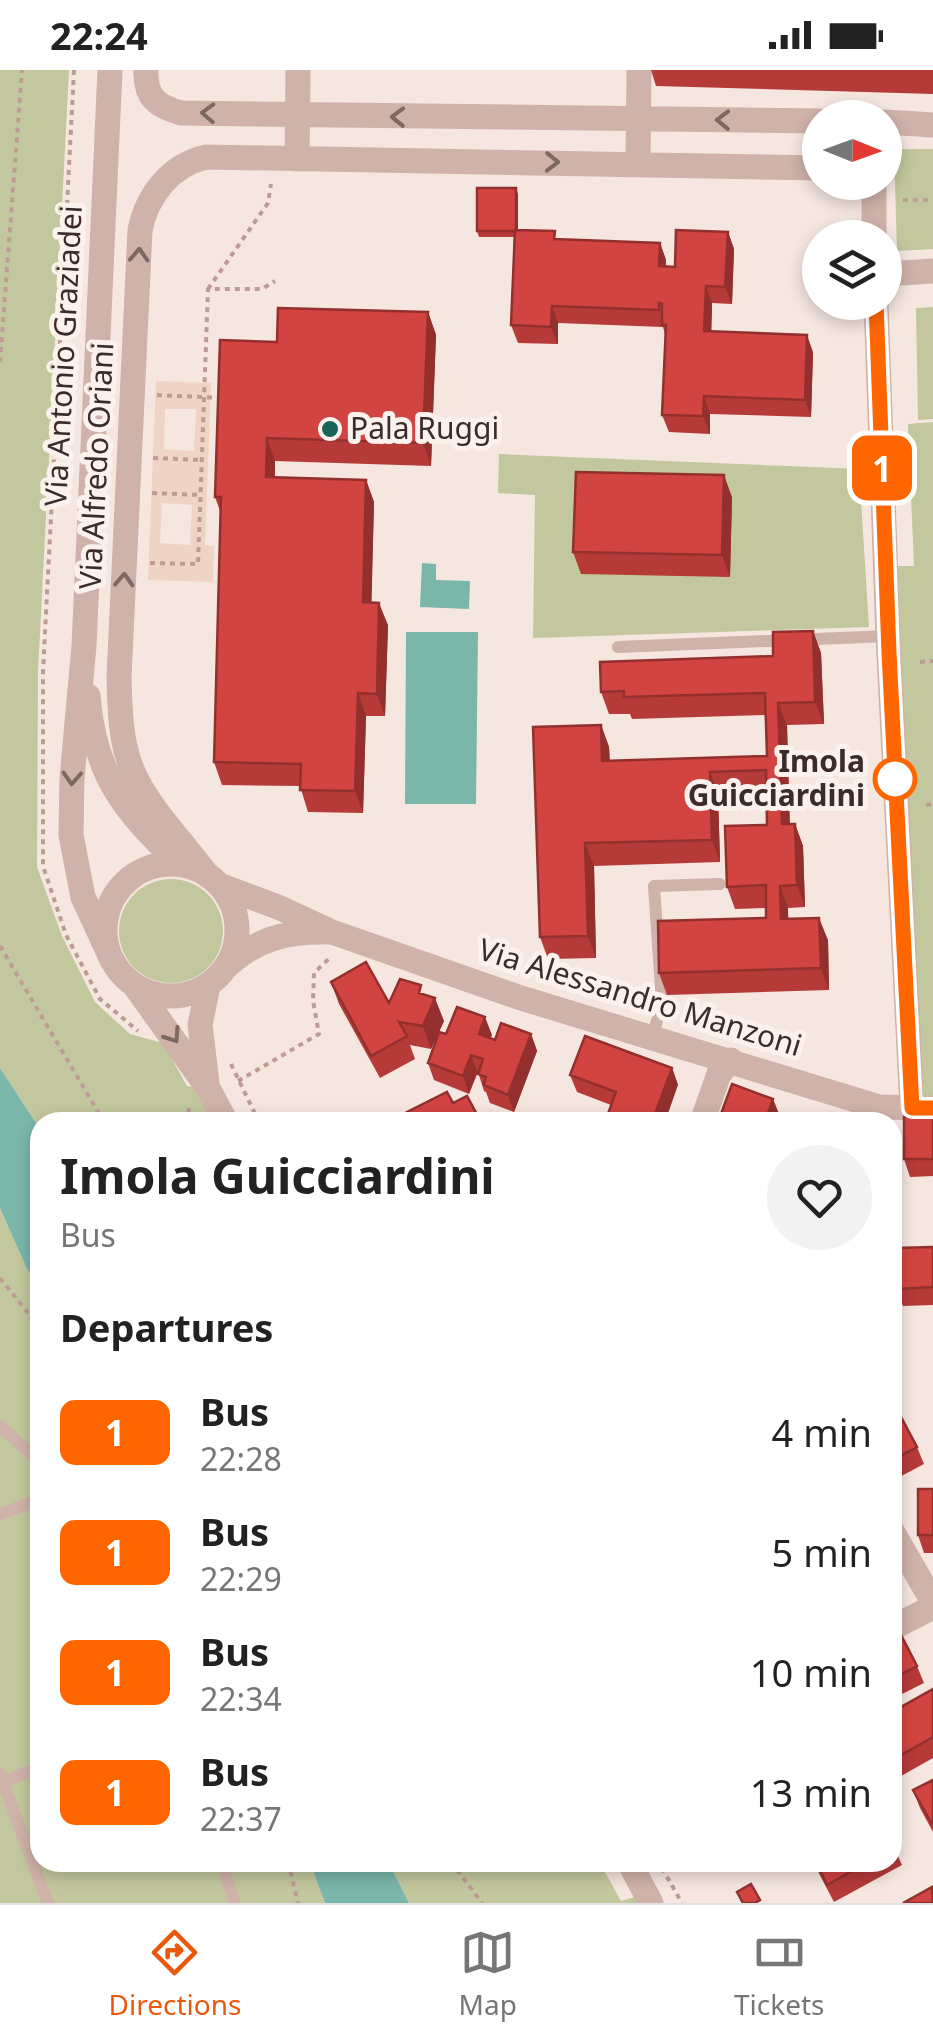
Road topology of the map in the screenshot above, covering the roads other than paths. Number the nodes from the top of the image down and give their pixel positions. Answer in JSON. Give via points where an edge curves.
{"nodes":[{"id":1,"x":110,"y":70,"type":"edge"},
{"id":2,"x":146,"y":70,"type":"edge"},
{"id":3,"x":298,"y":70,"type":"edge"},
{"id":4,"x":639,"y":70,"type":"edge"},
{"id":5,"x":298,"y":116,"type":"junction"},
{"id":6,"x":457,"y":118,"type":"junction"},
{"id":7,"x":637,"y":120,"type":"junction"},
{"id":8,"x":802,"y":121,"type":"edge"},
{"id":9,"x":902,"y":123,"type":"edge"},
{"id":10,"x":933,"y":124,"type":"edge"},
{"id":11,"x":297,"y":159,"type":"junction"},
{"id":12,"x":455,"y":160,"type":"junction"},
{"id":13,"x":638,"y":164,"type":"junction"},
{"id":14,"x":802,"y":168,"type":"edge"},
{"id":15,"x":933,"y":271,"type":"edge"},
{"id":16,"x":902,"y":273,"type":"edge"},
{"id":17,"x":877,"y":320,"type":"edge"},
{"id":18,"x":888,"y":636,"type":"junction"},
{"id":19,"x":84,"y":646,"type":"junction"},
{"id":20,"x":618,"y":647,"type":"dead end"},
{"id":21,"x":182,"y":865,"type":"junction"},
{"id":22,"x":213,"y":880,"type":"junction"},
{"id":23,"x":720,"y":884,"type":"dead end"},
{"id":24,"x":330,"y":940,"type":"junction"},
{"id":25,"x":112,"y":960,"type":"junction"},
{"id":26,"x":217,"y":977,"type":"junction"},
{"id":27,"x":136,"y":986,"type":"junction"},
{"id":28,"x":652,"y":1037,"type":"junction"},
{"id":29,"x":731,"y":1060,"type":"junction"},
{"id":30,"x":208,"y":1088,"type":"junction"},
{"id":31,"x":922,"y":1108,"type":"edge"},
{"id":32,"x":221,"y":1112,"type":"edge"},
{"id":33,"x":706,"y":1112,"type":"edge"},
{"id":34,"x":0,"y":1426,"type":"edge"},
{"id":35,"x":30,"y":1453,"type":"edge"},
{"id":36,"x":30,"y":1504,"type":"edge"},
{"id":37,"x":0,"y":1514,"type":"edge"},
{"id":38,"x":902,"y":1549,"type":"edge"},
{"id":39,"x":933,"y":1605,"type":"edge"},
{"id":40,"x":902,"y":1622,"type":"edge"},
{"id":41,"x":30,"y":1770,"type":"edge"},
{"id":42,"x":2,"y":1778,"type":"edge"},
{"id":43,"x":30,"y":1854,"type":"edge"},
{"id":44,"x":37,"y":1872,"type":"edge"},
{"id":45,"x":224,"y":1872,"type":"edge"},
{"id":46,"x":634,"y":1872,"type":"edge"},
{"id":47,"x":48,"y":1903,"type":"edge"},
{"id":48,"x":235,"y":1903,"type":"edge"},
{"id":49,"x":651,"y":1903,"type":"edge"}],
"edges":[{"from":1,"to":19,"type":"street","name":"Via Antonio Graziadei"},
{"from":5,"to":2,"type":"street","one_way":true,"via":[[162,108],[151,99]]},
{"from":3,"to":5,"type":"street"},
{"from":4,"to":7,"type":"street"},
{"from":6,"to":5,"type":"street","one_way":true},
{"from":5,"to":11,"type":"street"},
{"from":6,"to":7,"type":"street"},
{"from":6,"to":12,"type":"street"},
{"from":8,"to":7,"type":"street","one_way":true},
{"from":7,"to":13,"type":"street"},
{"from":9,"to":10,"type":"street"},
{"from":11,"to":12,"type":"street","name":"Via Alfredo Oriani"},
{"from":22,"to":11,"type":"street","name":"Via Alfredo Oriani","one_way":true,"via":[[148,797],[122,734],[119,677],[140,230],[145,206],[188,161]]},
{"from":12,"to":13,"type":"street","name":"Via Alfredo Oriani","one_way":true},
{"from":13,"to":14,"type":"street","name":"Via Alfredo Oriani"},
{"from":15,"to":16,"type":"street"},
{"from":17,"to":18,"type":"street"},
{"from":18,"to":20,"type":"lane"},
{"from":18,"to":31,"type":"street"},
{"from":19,"to":21,"type":"street","name":"Via Antonio Graziadei","via":[[88,704],[115,794],[141,829]]},
{"from":19,"to":25,"type":"street","name":"Via Antonio Graziadei","one_way":true,"via":[[71,836],[83,896]]},
{"from":21,"to":22,"type":"street"},
{"from":21,"to":25,"type":"street","via":[[136,875],[114,898],[106,928]]},
{"from":22,"to":24,"type":"street","name":"Via Alessandro Manzoni","via":[[278,907]]},
{"from":22,"to":26,"type":"street","via":[[229,899],[237,934]]},
{"from":23,"to":28,"type":"lane","via":[[654,886],[662,1004]]},
{"from":24,"to":26,"type":"street","name":"Via Alessandro Manzoni","via":[[286,934],[264,940]]},
{"from":24,"to":28,"type":"street","name":"Via Alessandro Manzoni"},
{"from":25,"to":27,"type":"street"},
{"from":26,"to":27,"type":"street","via":[[191,994],[153,994]]},
{"from":26,"to":30,"type":"street","via":[[200,1025]]},
{"from":27,"to":30,"type":"street","one_way":true},
{"from":28,"to":29,"type":"street","name":"Via Alessandro Manzoni"},
{"from":29,"to":31,"type":"street","name":"Via Alessandro Manzoni","via":[[880,1106]]},
{"from":29,"to":33,"type":"street"},
{"from":30,"to":32,"type":"street"},
{"from":34,"to":35,"type":"lane"},
{"from":36,"to":37,"type":"lane"},
{"from":38,"to":39,"type":"street"},
{"from":39,"to":40,"type":"street"},
{"from":41,"to":42,"type":"lane"},
{"from":42,"to":43,"type":"lane"},
{"from":44,"to":47,"type":"lane"},
{"from":45,"to":48,"type":"lane"},
{"from":46,"to":49,"type":"street"}]}
